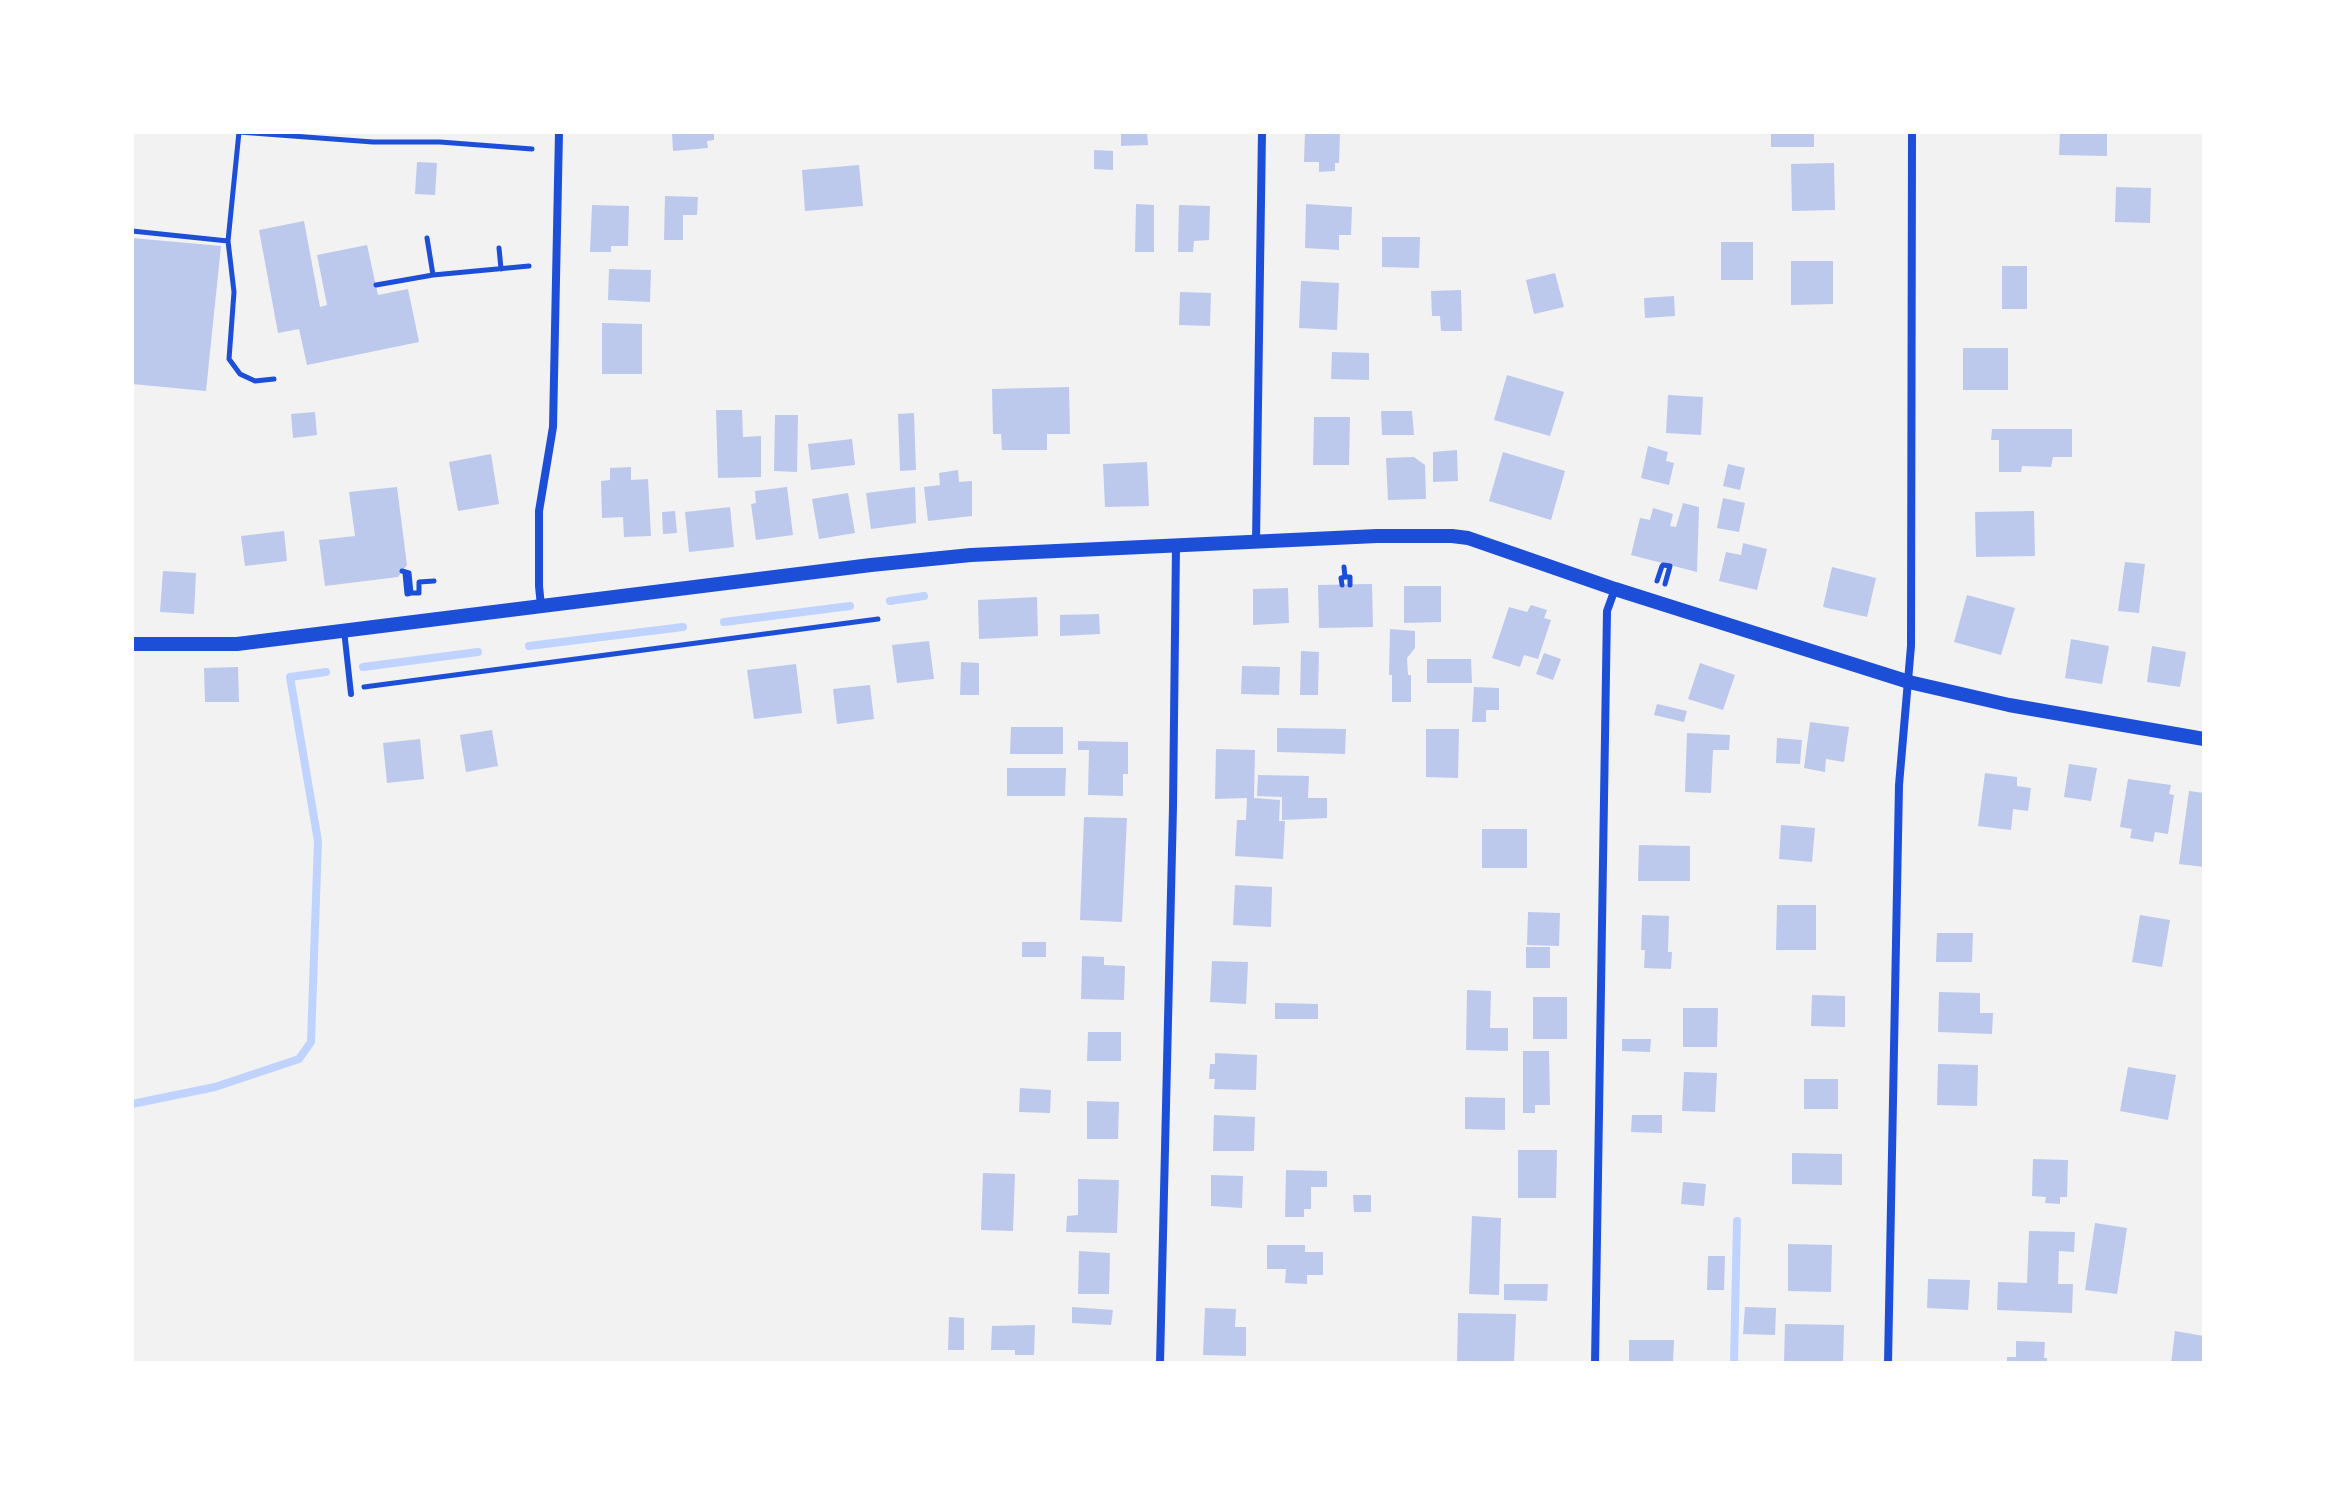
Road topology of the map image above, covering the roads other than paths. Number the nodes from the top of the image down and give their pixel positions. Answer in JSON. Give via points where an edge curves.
{"nodes":[{"id":1,"x":559,"y":132,"type":"edge"},
{"id":2,"x":1262,"y":132,"type":"edge"},
{"id":3,"x":1912,"y":132,"type":"edge"},
{"id":4,"x":1256,"y":542,"type":"junction"},
{"id":5,"x":1176,"y":546,"type":"junction"},
{"id":6,"x":1615,"y":589,"type":"junction"},
{"id":7,"x":541,"y":606,"type":"junction"},
{"id":8,"x":344,"y":630,"type":"junction"},
{"id":9,"x":132,"y":644,"type":"edge"},
{"id":10,"x":1909,"y":682,"type":"junction"},
{"id":11,"x":351,"y":691,"type":"road end"},
{"id":12,"x":2204,"y":739,"type":"edge"},
{"id":13,"x":1160,"y":1363,"type":"edge"},
{"id":14,"x":1595,"y":1363,"type":"edge"},
{"id":15,"x":1888,"y":1363,"type":"edge"}],
"edges":[{"from":1,"to":7,"type":"street","via":[[553,427],[539,511]]},
{"from":2,"to":4,"type":"street"},
{"from":3,"to":10,"type":"street"},
{"from":4,"to":5,"type":"street"},
{"from":4,"to":6,"type":"street","via":[[1468,538]]},
{"from":5,"to":7,"type":"street","via":[[971,555]]},
{"from":5,"to":13,"type":"street"},
{"from":6,"to":10,"type":"street"},
{"from":6,"to":14,"type":"street","via":[[1607,611]]},
{"from":7,"to":8,"type":"street"},
{"from":8,"to":9,"type":"street","via":[[237,644]]},
{"from":8,"to":11,"type":"lane"},
{"from":10,"to":12,"type":"street"},
{"from":10,"to":15,"type":"street","via":[[1899,785]]}]}
